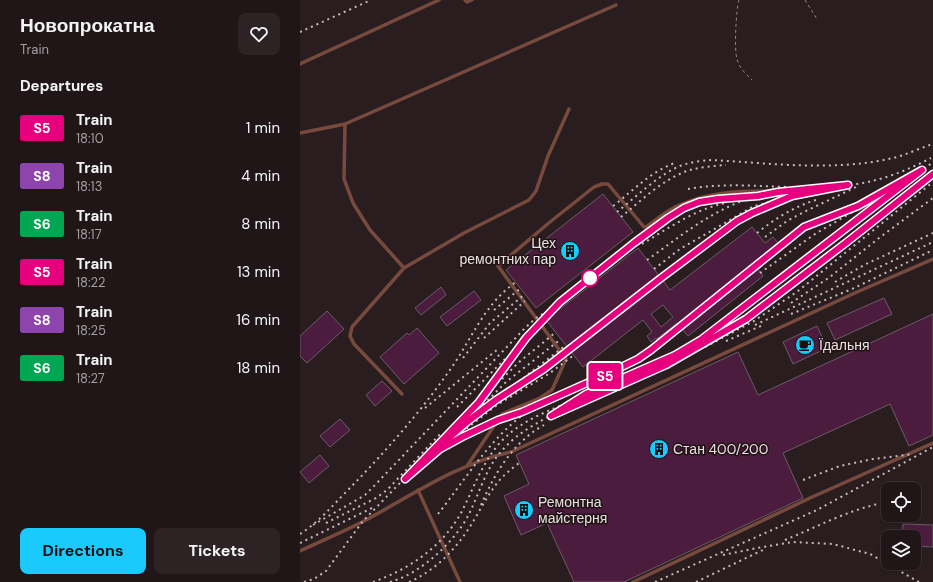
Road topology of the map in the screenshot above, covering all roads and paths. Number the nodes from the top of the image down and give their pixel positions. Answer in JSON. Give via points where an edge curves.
{"nodes":[{"id":1,"x":439,"y":0,"type":"edge"},
{"id":2,"x":464,"y":0,"type":"edge"},
{"id":3,"x":472,"y":0,"type":"edge"},
{"id":4,"x":739,"y":0,"type":"edge"},
{"id":5,"x":805,"y":0,"type":"edge"},
{"id":6,"x":616,"y":5,"type":"dead end"},
{"id":7,"x":817,"y":19,"type":"dead end"},
{"id":8,"x":300,"y":64,"type":"edge"},
{"id":9,"x":752,"y":80,"type":"dead end"},
{"id":10,"x":569,"y":109,"type":"dead end"},
{"id":11,"x":345,"y":124,"type":"junction"},
{"id":12,"x":300,"y":133,"type":"edge"},
{"id":13,"x":768,"y":191,"type":"dead end"},
{"id":14,"x":933,"y":259,"type":"edge"},
{"id":15,"x":404,"y":268,"type":"junction"},
{"id":16,"x":402,"y":394,"type":"dead end"},
{"id":17,"x":933,"y":443,"type":"edge"},
{"id":18,"x":466,"y":467,"type":"junction"},
{"id":19,"x":418,"y":490,"type":"junction"},
{"id":20,"x":300,"y":551,"type":"edge"},
{"id":21,"x":460,"y":582,"type":"edge"},
{"id":22,"x":634,"y":582,"type":"edge"}],
"edges":[{"from":1,"to":8,"type":"lane"},
{"from":2,"to":3,"type":"lane"},
{"from":4,"to":9,"type":"path","via":[[736,26],[737,59],[743,72]]},
{"from":5,"to":7,"type":"path"},
{"from":6,"to":11,"type":"lane"},
{"from":10,"to":15,"type":"lane","via":[[536,191],[529,200],[464,233]]},
{"from":11,"to":12,"type":"lane"},
{"from":11,"to":15,"type":"lane","via":[[344,179],[353,203],[370,230]]},
{"from":13,"to":18,"type":"lane","via":[[720,193],[698,198],[679,205],[644,227],[608,184],[602,184],[594,187],[498,266],[566,359],[552,390],[540,398],[502,414]]},
{"from":14,"to":18,"type":"lane","via":[[511,452]]},
{"from":15,"to":16,"type":"lane","via":[[352,327],[350,336],[354,344]]},
{"from":17,"to":22,"type":"lane"},
{"from":18,"to":19,"type":"lane"},
{"from":19,"to":20,"type":"lane","via":[[364,521]]},
{"from":19,"to":21,"type":"lane"}]}
